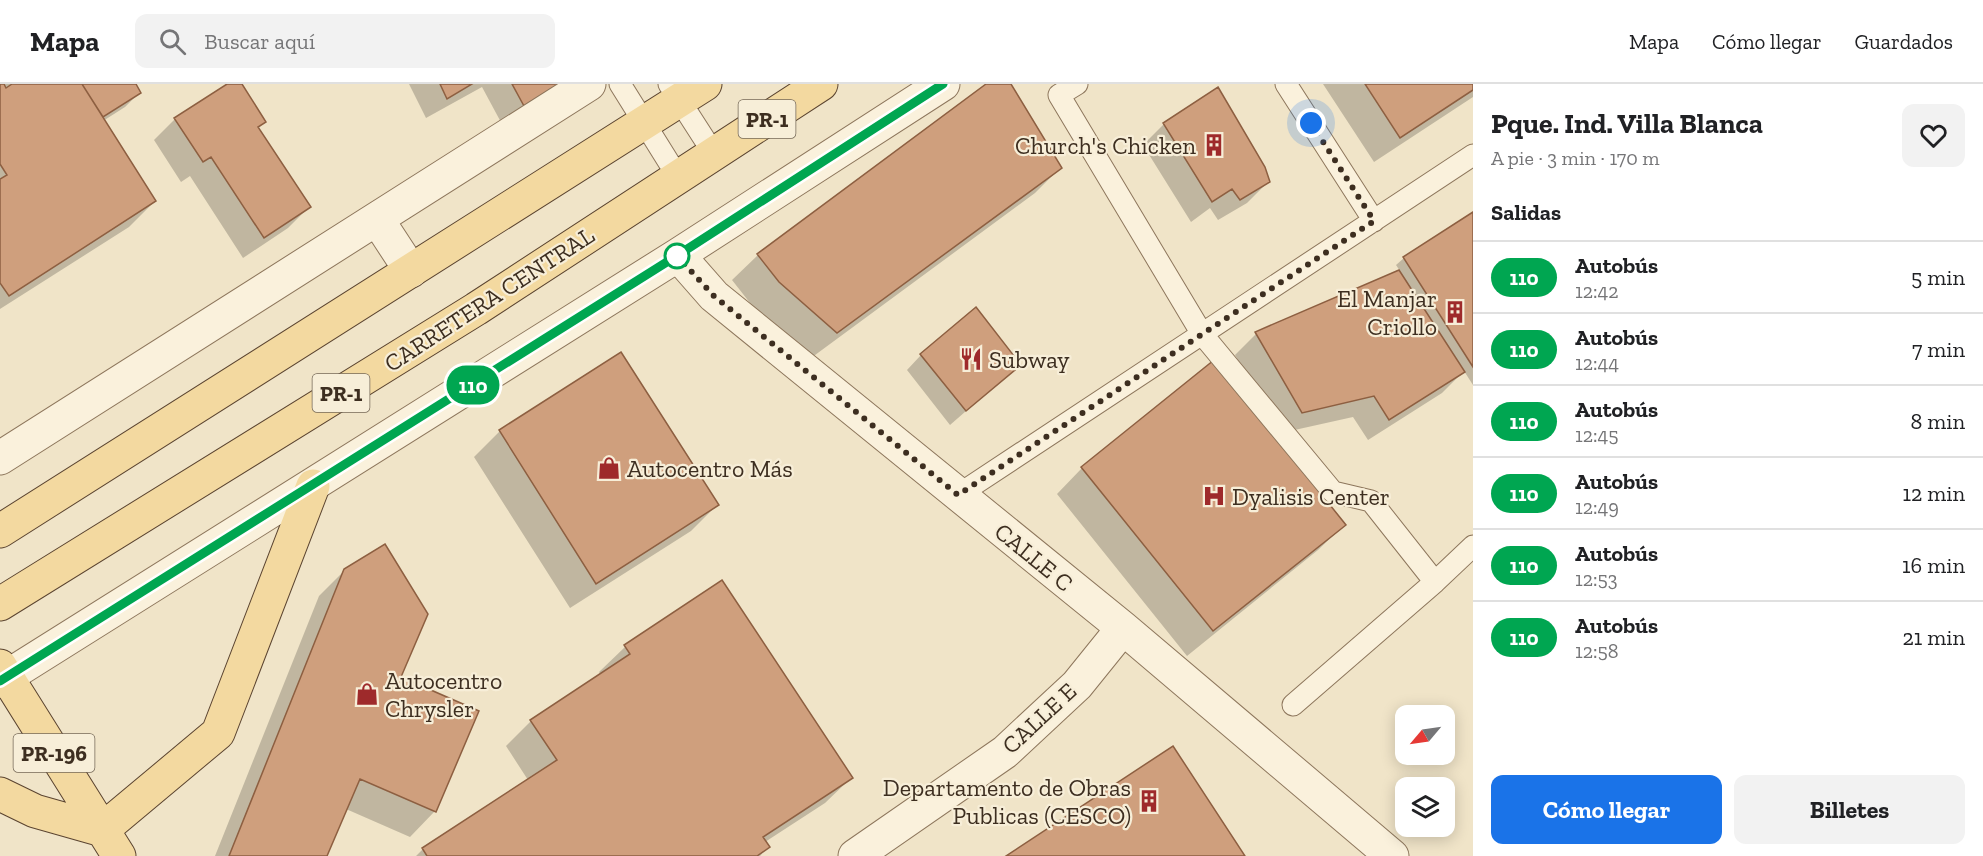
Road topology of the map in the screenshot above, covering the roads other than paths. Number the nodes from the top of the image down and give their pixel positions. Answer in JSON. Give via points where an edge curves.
{"nodes":[{"id":1,"x":589,"y":84,"type":"edge"},
{"id":2,"x":620,"y":84,"type":"edge"},
{"id":3,"x":821,"y":84,"type":"edge"},
{"id":4,"x":943,"y":84,"type":"edge"},
{"id":5,"x":1077,"y":84,"type":"edge"},
{"id":6,"x":1286,"y":84,"type":"edge"},
{"id":7,"x":684,"y":90,"type":"edge"},
{"id":8,"x":645,"y":122,"type":"junction"},
{"id":9,"x":714,"y":154,"type":"junction"},
{"id":10,"x":1473,"y":155,"type":"edge"},
{"id":11,"x":678,"y":177,"type":"junction"},
{"id":12,"x":377,"y":219,"type":"junction"},
{"id":13,"x":1374,"y":221,"type":"junction"},
{"id":14,"x":678,"y":255,"type":"junction"},
{"id":15,"x":411,"y":271,"type":"junction"},
{"id":16,"x":1202,"y":334,"type":"junction"},
{"id":17,"x":0,"y":458,"type":"edge"},
{"id":18,"x":313,"y":486,"type":"junction"},
{"id":19,"x":958,"y":495,"type":"junction"},
{"id":20,"x":0,"y":531,"type":"edge"},
{"id":21,"x":1473,"y":546,"type":"edge"},
{"id":22,"x":1435,"y":582,"type":"junction"},
{"id":23,"x":0,"y":604,"type":"edge"},
{"id":24,"x":1123,"y":628,"type":"junction"},
{"id":25,"x":2,"y":674,"type":"edge"},
{"id":26,"x":1293,"y":705,"type":"dead end"},
{"id":27,"x":0,"y":794,"type":"edge"},
{"id":28,"x":110,"y":843,"type":"edge"},
{"id":29,"x":855,"y":856,"type":"edge"},
{"id":30,"x":1392,"y":856,"type":"edge"}],
"edges":[{"from":1,"to":12,"type":"street"},
{"from":2,"to":8,"type":"lane"},
{"from":3,"to":9,"type":"main road","name":"CARRETERA CENTRAL","number":"PR-1"},
{"from":4,"to":14,"type":"street"},
{"from":5,"to":16,"type":"lane","via":[[1059,95]]},
{"from":6,"to":13,"type":"lane"},
{"from":7,"to":8,"type":"main road","number":"PR-1"},
{"from":7,"to":9,"type":"lane"},
{"from":8,"to":11,"type":"lane"},
{"from":8,"to":15,"type":"main road","number":"PR-1"},
{"from":9,"to":11,"type":"main road","name":"CARRETERA CENTRAL","number":"PR-1"},
{"from":10,"to":13,"type":"lane"},
{"from":11,"to":23,"type":"main road","name":"CARRETERA CENTRAL","number":"PR-1","via":[[476,309]]},
{"from":12,"to":15,"type":"street"},
{"from":12,"to":17,"type":"street"},
{"from":13,"to":16,"type":"lane"},
{"from":14,"to":18,"type":"street"},
{"from":14,"to":19,"type":"street","name":"CALLE C","via":[[714,296]]},
{"from":15,"to":20,"type":"main road","number":"PR-1"},
{"from":16,"to":19,"type":"lane"},
{"from":16,"to":22,"type":"lane","via":[[1333,492],[1371,501]]},
{"from":18,"to":25,"type":"street"},
{"from":18,"to":28,"type":"main road","via":[[218,733]]},
{"from":19,"to":24,"type":"street","name":"CALLE C"},
{"from":21,"to":22,"type":"lane"},
{"from":22,"to":26,"type":"lane"},
{"from":24,"to":29,"type":"street","name":"CALLE E","via":[[1077,685],[1005,752]]},
{"from":24,"to":30,"type":"street","name":"CALLE C"},
{"from":25,"to":28,"type":"main road","number":"PR-196"},
{"from":27,"to":28,"type":"main road"}]}
